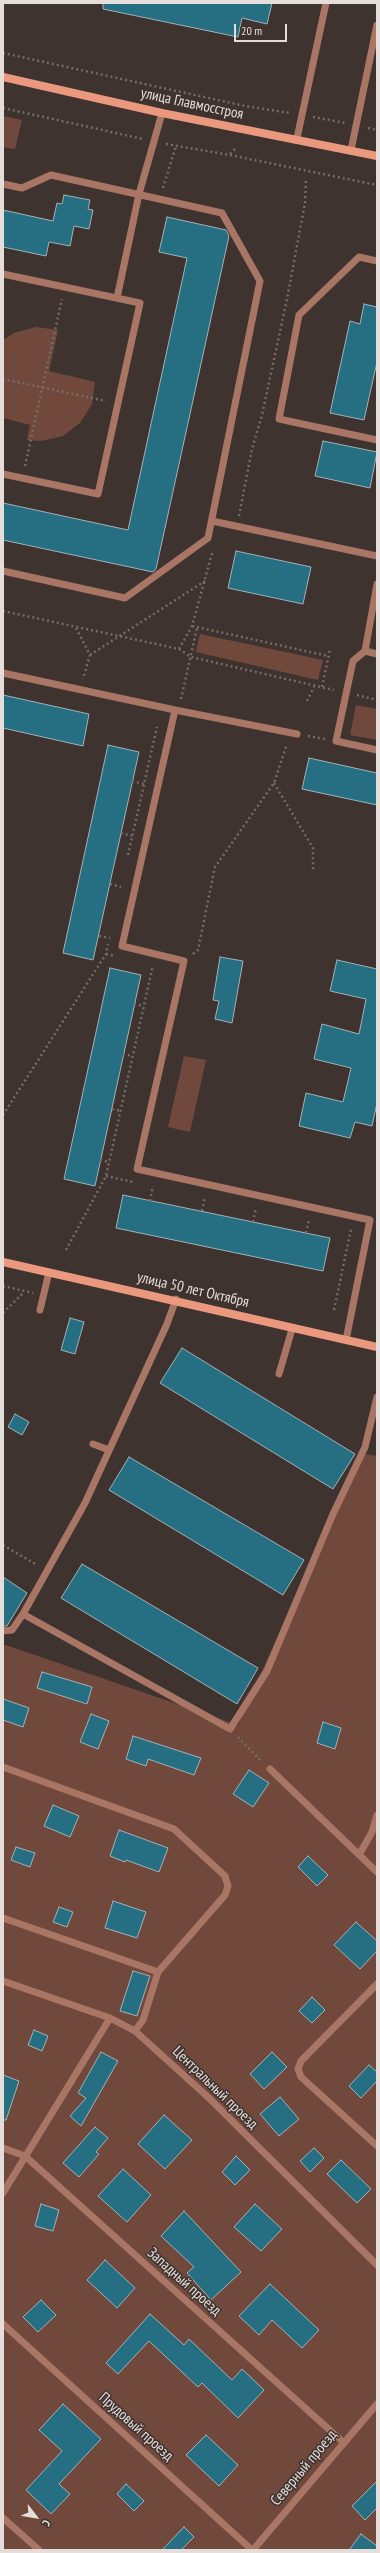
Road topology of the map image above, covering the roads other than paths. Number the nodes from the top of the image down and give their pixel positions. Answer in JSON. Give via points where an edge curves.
{"nodes":[{"id":1,"x":326,"y":3,"type":"edge"},
{"id":2,"x":377,"y":25,"type":"edge"},
{"id":3,"x":3,"y":77,"type":"edge"},
{"id":4,"x":162,"y":113,"type":"junction"},
{"id":5,"x":297,"y":138,"type":"junction"},
{"id":6,"x":351,"y":150,"type":"junction"},
{"id":7,"x":377,"y":156,"type":"edge"},
{"id":8,"x":3,"y":184,"type":"edge"},
{"id":9,"x":139,"y":194,"type":"junction"},
{"id":10,"x":377,"y":261,"type":"edge"},
{"id":11,"x":3,"y":274,"type":"edge"},
{"id":12,"x":117,"y":298,"type":"junction"},
{"id":13,"x":377,"y":440,"type":"edge"},
{"id":14,"x":3,"y":474,"type":"edge"},
{"id":15,"x":212,"y":521,"type":"junction"},
{"id":16,"x":377,"y":556,"type":"edge"},
{"id":17,"x":3,"y":571,"type":"edge"},
{"id":18,"x":377,"y":584,"type":"edge"},
{"id":19,"x":365,"y":651,"type":"junction"},
{"id":20,"x":377,"y":654,"type":"edge"},
{"id":21,"x":3,"y":673,"type":"edge"},
{"id":22,"x":175,"y":710,"type":"junction"},
{"id":23,"x":297,"y":734,"type":"road end"},
{"id":24,"x":377,"y":750,"type":"edge"},
{"id":25,"x":3,"y":1262,"type":"edge"},
{"id":26,"x":50,"y":1272,"type":"junction"},
{"id":27,"x":176,"y":1300,"type":"junction"},
{"id":28,"x":40,"y":1310,"type":"dead end"},
{"id":29,"x":292,"y":1328,"type":"junction"},
{"id":30,"x":346,"y":1340,"type":"junction"},
{"id":31,"x":377,"y":1347,"type":"edge"},
{"id":32,"x":279,"y":1374,"type":"dead end"},
{"id":33,"x":377,"y":1397,"type":"edge"},
{"id":34,"x":93,"y":1444,"type":"dead end"},
{"id":35,"x":109,"y":1450,"type":"junction"},
{"id":36,"x":23,"y":1614,"type":"junction"},
{"id":37,"x":3,"y":1631,"type":"edge"},
{"id":38,"x":3,"y":1767,"type":"edge"},
{"id":39,"x":270,"y":1769,"type":"road end"},
{"id":40,"x":377,"y":1815,"type":"edge"},
{"id":41,"x":359,"y":1855,"type":"junction"},
{"id":42,"x":377,"y":1872,"type":"edge"},
{"id":43,"x":3,"y":1918,"type":"edge"},
{"id":44,"x":158,"y":1972,"type":"junction"},
{"id":45,"x":3,"y":1981,"type":"edge"},
{"id":46,"x":377,"y":1984,"type":"edge"},
{"id":47,"x":110,"y":2018,"type":"junction"},
{"id":48,"x":135,"y":2031,"type":"junction"},
{"id":49,"x":377,"y":2146,"type":"edge"},
{"id":50,"x":3,"y":2148,"type":"edge"},
{"id":51,"x":25,"y":2156,"type":"junction"},
{"id":52,"x":3,"y":2193,"type":"edge"},
{"id":53,"x":377,"y":2265,"type":"edge"},
{"id":54,"x":3,"y":2324,"type":"edge"},
{"id":55,"x":377,"y":2404,"type":"edge"},
{"id":56,"x":343,"y":2442,"type":"junction"},
{"id":57,"x":3,"y":2518,"type":"edge"},
{"id":58,"x":39,"y":2550,"type":"edge"},
{"id":59,"x":252,"y":2550,"type":"edge"}],
"edges":[{"from":1,"to":5,"type":"lane"},
{"from":2,"to":6,"type":"lane"},
{"from":3,"to":4,"type":"street","name":"улица Главмосстроя"},
{"from":4,"to":5,"type":"street","name":"улица Главмосстроя"},
{"from":4,"to":9,"type":"lane"},
{"from":5,"to":6,"type":"street","name":"улица Главмосстроя"},
{"from":6,"to":7,"type":"street","name":"улица Главмосстроя"},
{"from":8,"to":9,"type":"lane","via":[[22,188],[51,175]]},
{"from":9,"to":12,"type":"lane"},
{"from":9,"to":15,"type":"lane","via":[[222,213],[260,281]]},
{"from":10,"to":13,"type":"lane","via":[[359,257],[299,315],[280,419]]},
{"from":11,"to":12,"type":"lane"},
{"from":12,"to":14,"type":"lane","via":[[140,303],[98,494]]},
{"from":15,"to":16,"type":"lane"},
{"from":15,"to":17,"type":"lane","via":[[208,538],[125,598]]},
{"from":18,"to":19,"type":"lane"},
{"from":19,"to":20,"type":"lane"},
{"from":19,"to":24,"type":"lane","via":[[353,661],[336,741]]},
{"from":21,"to":22,"type":"lane"},
{"from":22,"to":23,"type":"lane"},
{"from":22,"to":30,"type":"lane","via":[[122,946],[184,961],[137,1169],[370,1220]]},
{"from":25,"to":26,"type":"street","name":"улица 50 лет Октября"},
{"from":26,"to":27,"type":"street","name":"улица 50 лет Октября"},
{"from":26,"to":28,"type":"lane"},
{"from":27,"to":29,"type":"street","name":"улица 50 лет Октября"},
{"from":27,"to":35,"type":"lane"},
{"from":29,"to":30,"type":"street","name":"улица 50 лет Октября"},
{"from":29,"to":32,"type":"lane"},
{"from":30,"to":31,"type":"street","name":"улица 50 лет Октября"},
{"from":33,"to":36,"type":"lane","via":[[365,1447],[333,1514],[267,1671],[230,1729]]},
{"from":34,"to":35,"type":"lane"},
{"from":35,"to":36,"type":"lane","via":[[85,1503]]},
{"from":36,"to":37,"type":"lane","via":[[12,1630]]},
{"from":38,"to":44,"type":"lane","via":[[174,1829],[225,1876],[228,1886],[225,1895]]},
{"from":39,"to":41,"type":"lane"},
{"from":40,"to":41,"type":"lane","via":[[372,1832]]},
{"from":41,"to":42,"type":"lane"},
{"from":43,"to":44,"type":"lane"},
{"from":44,"to":48,"type":"lane","via":[[143,2020]]},
{"from":45,"to":47,"type":"lane","name":"Центральный проезд"},
{"from":46,"to":49,"type":"lane","via":[[301,2061],[298,2069],[301,2077]]},
{"from":47,"to":48,"type":"lane","name":"Центральный проезд"},
{"from":47,"to":51,"type":"lane"},
{"from":48,"to":53,"type":"lane","name":"Центральный проезд","via":[[209,2098]]},
{"from":50,"to":51,"type":"lane","name":"Западный проезд"},
{"from":51,"to":52,"type":"lane"},
{"from":51,"to":56,"type":"lane","name":"Западный проезд"},
{"from":54,"to":59,"type":"lane","name":"Прудовый проезд"},
{"from":55,"to":56,"type":"lane","name":"Северный проезд"},
{"from":56,"to":59,"type":"lane","name":"Северный проезд"},
{"from":57,"to":58,"type":"lane"}]}
